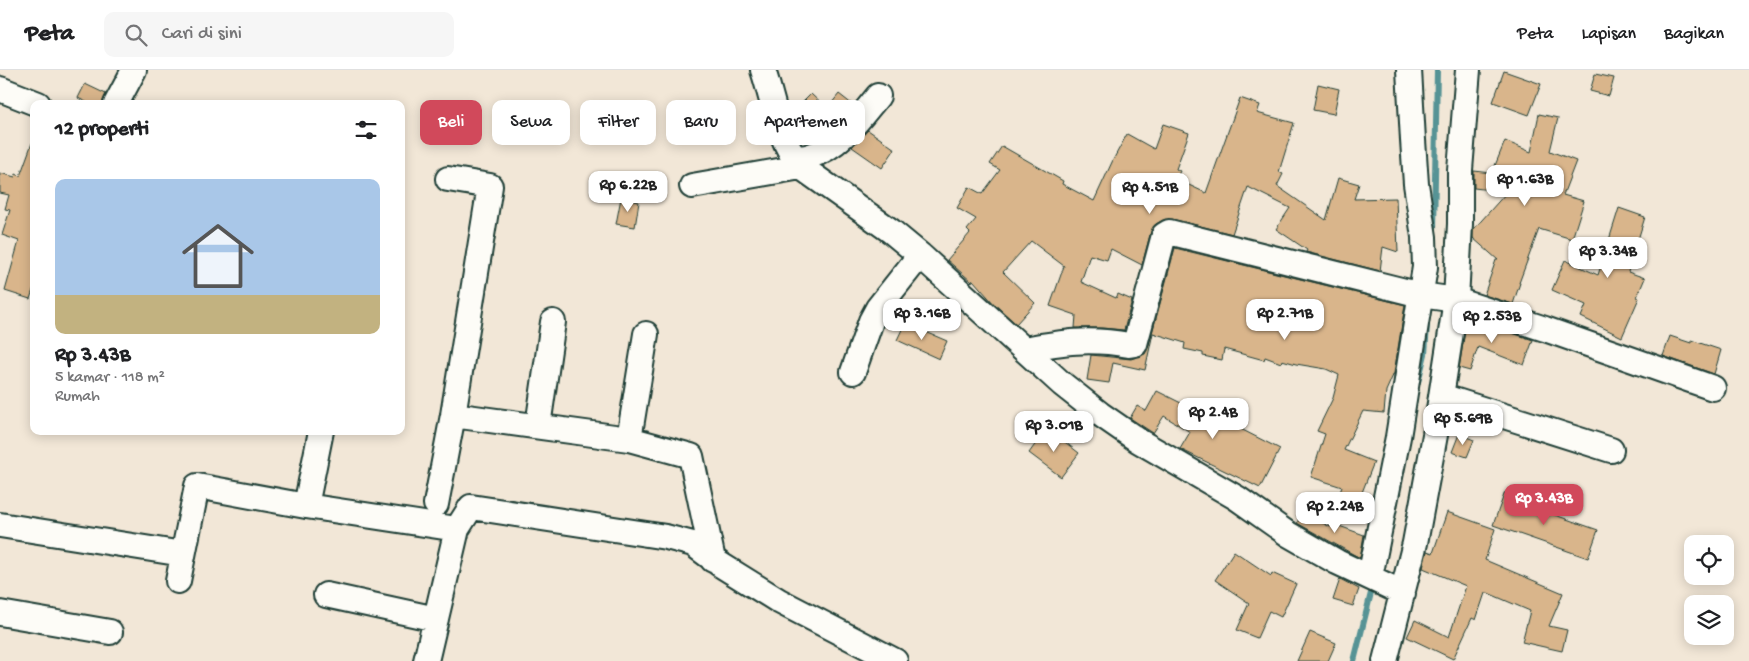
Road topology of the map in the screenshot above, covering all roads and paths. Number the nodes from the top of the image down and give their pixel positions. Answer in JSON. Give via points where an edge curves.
{"nodes":[{"id":1,"x":134,"y":70,"type":"edge"},
{"id":2,"x":763,"y":70,"type":"edge"},
{"id":3,"x":1409,"y":70,"type":"edge"},
{"id":4,"x":1468,"y":70,"type":"edge"},
{"id":5,"x":0,"y":89,"type":"edge"},
{"id":6,"x":878,"y":96,"type":"dead end"},
{"id":7,"x":118,"y":100,"type":"edge"},
{"id":8,"x":30,"y":101,"type":"edge"},
{"id":9,"x":798,"y":163,"type":"junction"},
{"id":10,"x":448,"y":179,"type":"dead end"},
{"id":11,"x":692,"y":186,"type":"dead end"},
{"id":12,"x":920,"y":255,"type":"junction"},
{"id":13,"x":1436,"y":297,"type":"junction"},
{"id":14,"x":553,"y":322,"type":"dead end"},
{"id":15,"x":646,"y":334,"type":"dead end"},
{"id":16,"x":1024,"y":349,"type":"junction"},
{"id":17,"x":853,"y":372,"type":"dead end"},
{"id":18,"x":1713,"y":388,"type":"dead end"},
{"id":19,"x":1441,"y":396,"type":"junction"},
{"id":20,"x":453,"y":415,"type":"junction"},
{"id":21,"x":538,"y":426,"type":"junction"},
{"id":22,"x":320,"y":435,"type":"edge"},
{"id":23,"x":629,"y":439,"type":"junction"},
{"id":24,"x":1610,"y":450,"type":"dead end"},
{"id":25,"x":436,"y":504,"type":"dead end"},
{"id":26,"x":306,"y":506,"type":"junction"},
{"id":27,"x":0,"y":525,"type":"edge"},
{"id":28,"x":457,"y":529,"type":"junction"},
{"id":29,"x":183,"y":554,"type":"junction"},
{"id":30,"x":713,"y":560,"type":"junction"},
{"id":31,"x":178,"y":581,"type":"dead end"},
{"id":32,"x":1384,"y":584,"type":"junction"},
{"id":33,"x":326,"y":595,"type":"dead end"},
{"id":34,"x":0,"y":613,"type":"edge"},
{"id":35,"x":436,"y":618,"type":"junction"},
{"id":36,"x":110,"y":632,"type":"dead end"},
{"id":37,"x":426,"y":661,"type":"edge"},
{"id":38,"x":895,"y":661,"type":"edge"},
{"id":39,"x":1386,"y":661,"type":"edge"}],
"edges":[{"from":1,"to":7,"type":"street"},
{"from":2,"to":9,"type":"street","via":[[783,140]]},
{"from":3,"to":13,"type":"street","via":[[1425,268]]},
{"from":4,"to":13,"type":"street","via":[[1460,170],[1460,224]]},
{"from":5,"to":8,"type":"street"},
{"from":6,"to":9,"type":"street","via":[[844,136]]},
{"from":9,"to":11,"type":"street"},
{"from":9,"to":12,"type":"street"},
{"from":10,"to":20,"type":"street","via":[[490,186]]},
{"from":12,"to":16,"type":"street"},
{"from":12,"to":17,"type":"street","via":[[878,308]]},
{"from":13,"to":16,"type":"street","via":[[1166,232],[1135,344],[1080,340]]},
{"from":13,"to":18,"type":"street","via":[[1545,329]]},
{"from":13,"to":19,"type":"street"},
{"from":13,"to":32,"type":"street","via":[[1398,437]]},
{"from":14,"to":21,"type":"street"},
{"from":15,"to":23,"type":"street"},
{"from":16,"to":32,"type":"street","via":[[1081,400],[1139,441],[1237,498],[1288,534]]},
{"from":19,"to":24,"type":"street"},
{"from":19,"to":32,"type":"street","via":[[1420,517]]},
{"from":20,"to":21,"type":"street"},
{"from":20,"to":25,"type":"street"},
{"from":21,"to":23,"type":"street"},
{"from":22,"to":26,"type":"street"},
{"from":23,"to":30,"type":"street","via":[[691,456]]},
{"from":26,"to":28,"type":"street"},
{"from":26,"to":29,"type":"street","via":[[197,486]]},
{"from":27,"to":29,"type":"street"},
{"from":28,"to":30,"type":"street","via":[[471,507],[488,509],[666,537],[693,544]]},
{"from":28,"to":35,"type":"street"},
{"from":29,"to":31,"type":"street"},
{"from":30,"to":38,"type":"street","via":[[779,601]]},
{"from":32,"to":39,"type":"street"},
{"from":33,"to":35,"type":"street"},
{"from":34,"to":36,"type":"street"},
{"from":35,"to":37,"type":"street"}]}
